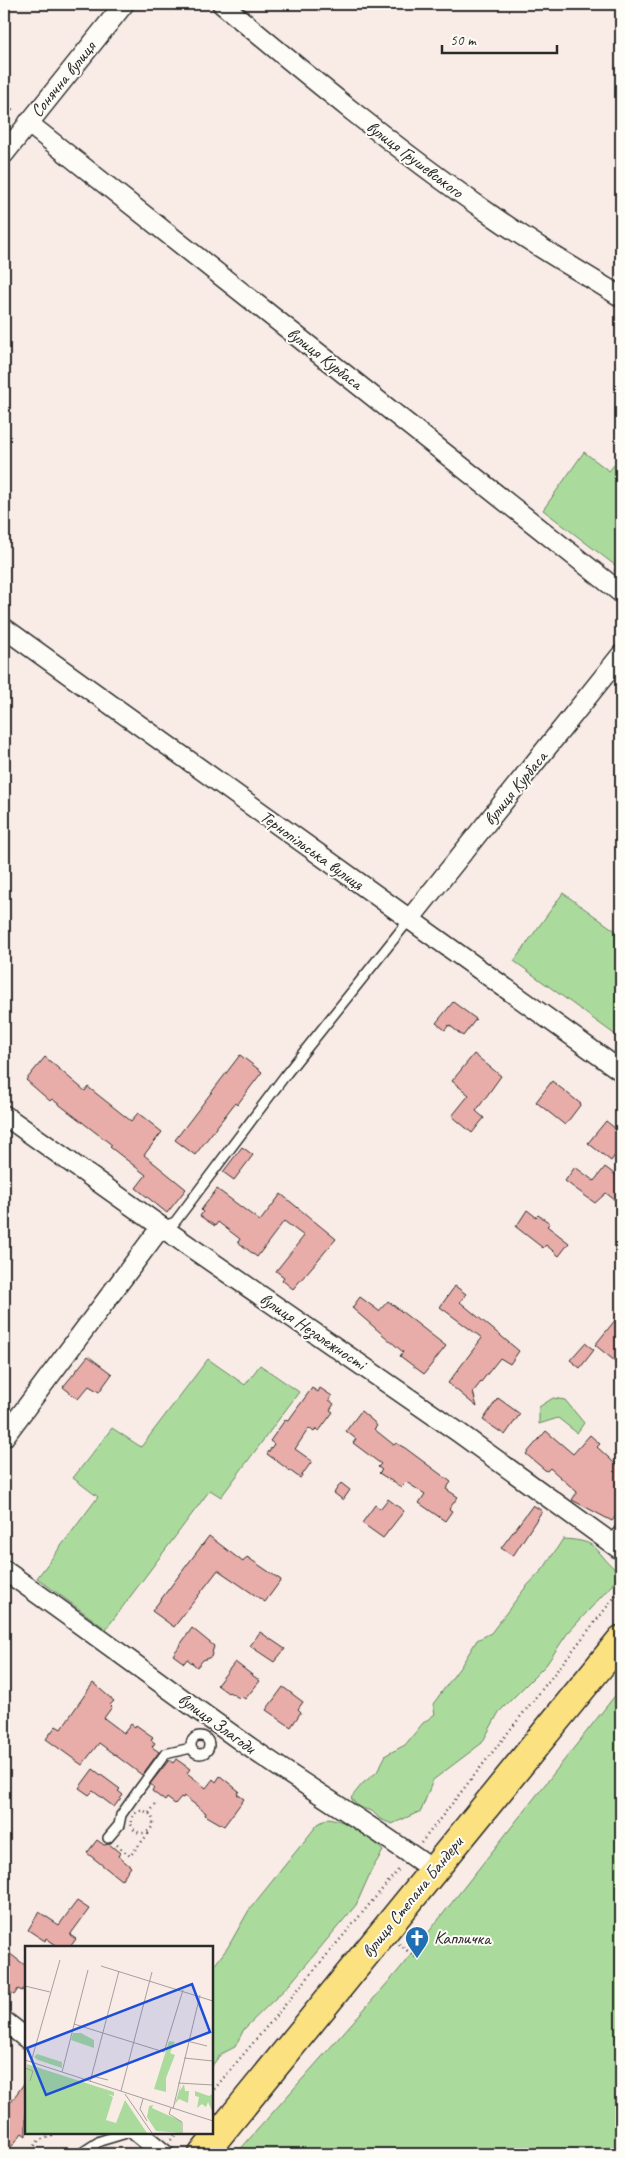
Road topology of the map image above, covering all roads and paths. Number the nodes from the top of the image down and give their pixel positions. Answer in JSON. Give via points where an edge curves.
{"nodes":[{"id":1,"x":124,"y":4,"type":"edge"},
{"id":2,"x":222,"y":4,"type":"edge"},
{"id":3,"x":28,"y":123,"type":"junction"},
{"id":4,"x":4,"y":154,"type":"edge"},
{"id":5,"x":621,"y":297,"type":"edge"},
{"id":6,"x":621,"y":593,"type":"edge"},
{"id":7,"x":4,"y":628,"type":"edge"},
{"id":8,"x":621,"y":655,"type":"edge"},
{"id":9,"x":409,"y":920,"type":"junction"},
{"id":10,"x":621,"y":1071,"type":"edge"},
{"id":11,"x":4,"y":1115,"type":"edge"},
{"id":12,"x":161,"y":1227,"type":"junction"},
{"id":13,"x":4,"y":1437,"type":"edge"},
{"id":14,"x":618,"y":1540,"type":"edge"},
{"id":15,"x":4,"y":1570,"type":"edge"},
{"id":16,"x":621,"y":1640,"type":"edge"},
{"id":17,"x":212,"y":1731,"type":"junction"},
{"id":18,"x":191,"y":1748,"type":"junction"},
{"id":19,"x":158,"y":1801,"type":"dead end"},
{"id":20,"x":149,"y":1813,"type":"junction"},
{"id":21,"x":146,"y":1832,"type":"junction"},
{"id":22,"x":108,"y":1838,"type":"joint"},
{"id":23,"x":434,"y":1871,"type":"junction"},
{"id":24,"x":4,"y":2021,"type":"edge"},
{"id":25,"x":25,"y":2037,"type":"edge"},
{"id":26,"x":52,"y":2133,"type":"edge"},
{"id":27,"x":127,"y":2133,"type":"edge"},
{"id":28,"x":138,"y":2133,"type":"edge"},
{"id":29,"x":29,"y":2154,"type":"edge"},
{"id":30,"x":80,"y":2154,"type":"edge"},
{"id":31,"x":164,"y":2154,"type":"edge"},
{"id":32,"x":203,"y":2154,"type":"edge"}],
"edges":[{"from":1,"to":3,"type":"street","name":"Сонячна вулиця"},
{"from":2,"to":5,"type":"street","name":"вулиця Грушевського","via":[[326,92],[405,153],[491,215]]},
{"from":3,"to":4,"type":"street","name":"Сонячна вулиця"},
{"from":3,"to":6,"type":"street","name":"вулиця Курбаса"},
{"from":7,"to":9,"type":"street","name":"Тернопільська вулиця"},
{"from":8,"to":9,"type":"street","name":"вулиця Курбаса"},
{"from":9,"to":10,"type":"street","name":"Тернопільська вулиця"},
{"from":9,"to":12,"type":"lane","via":[[287,1073],[176,1222]]},
{"from":11,"to":12,"type":"street","name":"вулиця Незалежності"},
{"from":12,"to":13,"type":"street"},
{"from":12,"to":14,"type":"street","name":"вулиця Незалежності"},
{"from":15,"to":17,"type":"street","name":"вулиця Злагоди","via":[[105,1640]]},
{"from":16,"to":23,"type":"highway","name":"вулиця Степана Бандери"},
{"from":17,"to":18,"type":"lane","via":[[196,1738]]},
{"from":17,"to":18,"type":"lane","via":[[205,1754],[197,1754]]},
{"from":17,"to":23,"type":"street","name":"вулиця Злагоди","via":[[394,1841]]},
{"from":18,"to":22,"type":"lane","via":[[165,1754]]},
{"from":19,"to":20,"type":"path"},
{"from":20,"to":21,"type":"path","via":[[153,1824]]},
{"from":20,"to":21,"type":"path","via":[[138,1811],[131,1819],[136,1831]]},
{"from":21,"to":22,"type":"path","via":[[148,1834],[130,1856]]},
{"from":23,"to":32,"type":"highway","name":"вулиця Степана Бандери"},
{"from":24,"to":25,"type":"street"},
{"from":26,"to":29,"type":"path","via":[[52,2136],[39,2140]]},
{"from":27,"to":30,"type":"lane","via":[[100,2141]]},
{"from":28,"to":31,"type":"street"}]}
